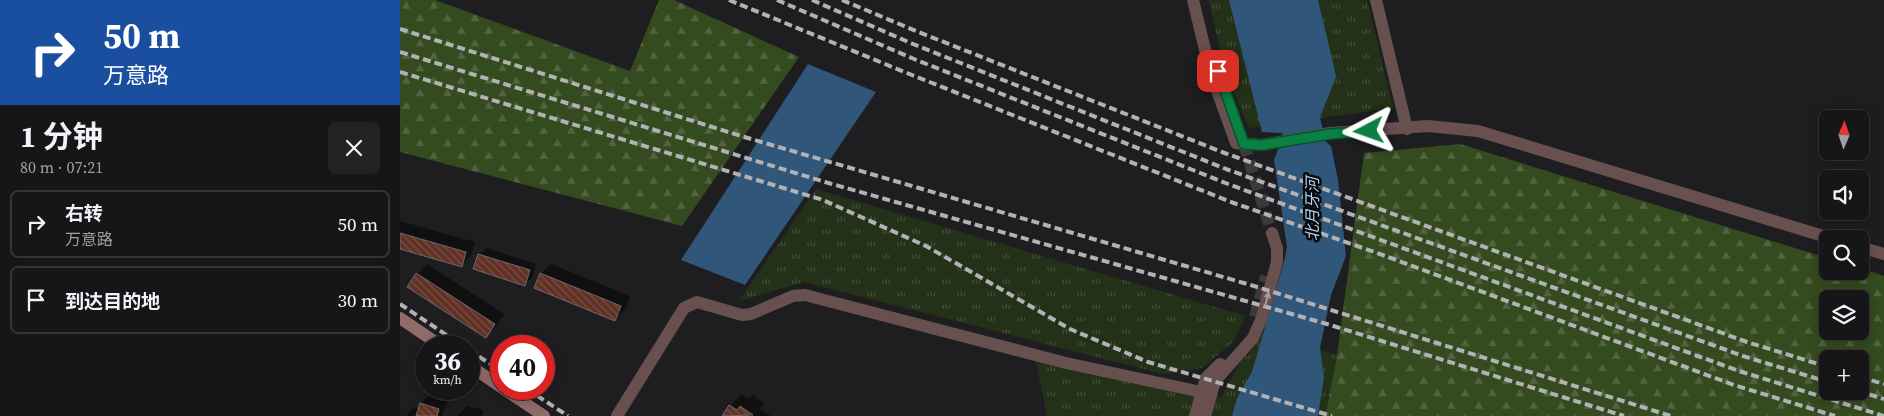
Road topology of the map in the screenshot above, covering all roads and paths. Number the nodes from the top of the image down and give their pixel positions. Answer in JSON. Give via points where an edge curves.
{"nodes":[{"id":1,"x":1193,"y":0,"type":"edge"},
{"id":2,"x":1202,"y":0,"type":"edge"},
{"id":3,"x":1376,"y":0,"type":"edge"},
{"id":4,"x":1407,"y":128,"type":"junction"},
{"id":5,"x":1240,"y":144,"type":"junction"},
{"id":6,"x":1819,"y":235,"type":"edge"},
{"id":7,"x":1869,"y":250,"type":"edge"},
{"id":8,"x":1884,"y":254,"type":"edge"},
{"id":9,"x":1266,"y":276,"type":"tunnel mouth"},
{"id":10,"x":1255,"y":317,"type":"tunnel mouth"},
{"id":11,"x":400,"y":318,"type":"edge"},
{"id":12,"x":425,"y":335,"type":"edge"},
{"id":13,"x":1206,"y":393,"type":"junction"},
{"id":14,"x":521,"y":400,"type":"edge"},
{"id":15,"x":544,"y":416,"type":"edge"},
{"id":16,"x":617,"y":416,"type":"edge"},
{"id":17,"x":1195,"y":416,"type":"edge"},
{"id":18,"x":1205,"y":416,"type":"edge"}],
"edges":[{"from":1,"to":5,"type":"street","via":[[1211,74]]},
{"from":2,"to":5,"type":"street","via":[[1218,71]]},
{"from":3,"to":4,"type":"street"},
{"from":4,"to":5,"type":"street","via":[[1330,134],[1262,145]]},
{"from":4,"to":6,"type":"street","via":[[1428,126],[1478,131]]},
{"from":7,"to":8,"type":"street"},
{"from":13,"to":9,"type":"street","one_way":true,"via":[[1257,329],[1277,262],[1277,248],[1268,230],[1270,256]]},
{"from":10,"to":13,"type":"street","via":[[1248,334],[1206,378]]},
{"from":11,"to":12,"type":"main road"},
{"from":13,"to":16,"type":"street","via":[[1066,364],[805,295],[793,296],[742,315],[697,302],[684,308]]},
{"from":13,"to":17,"type":"street"},
{"from":13,"to":18,"type":"street"},
{"from":14,"to":15,"type":"main road"}]}
